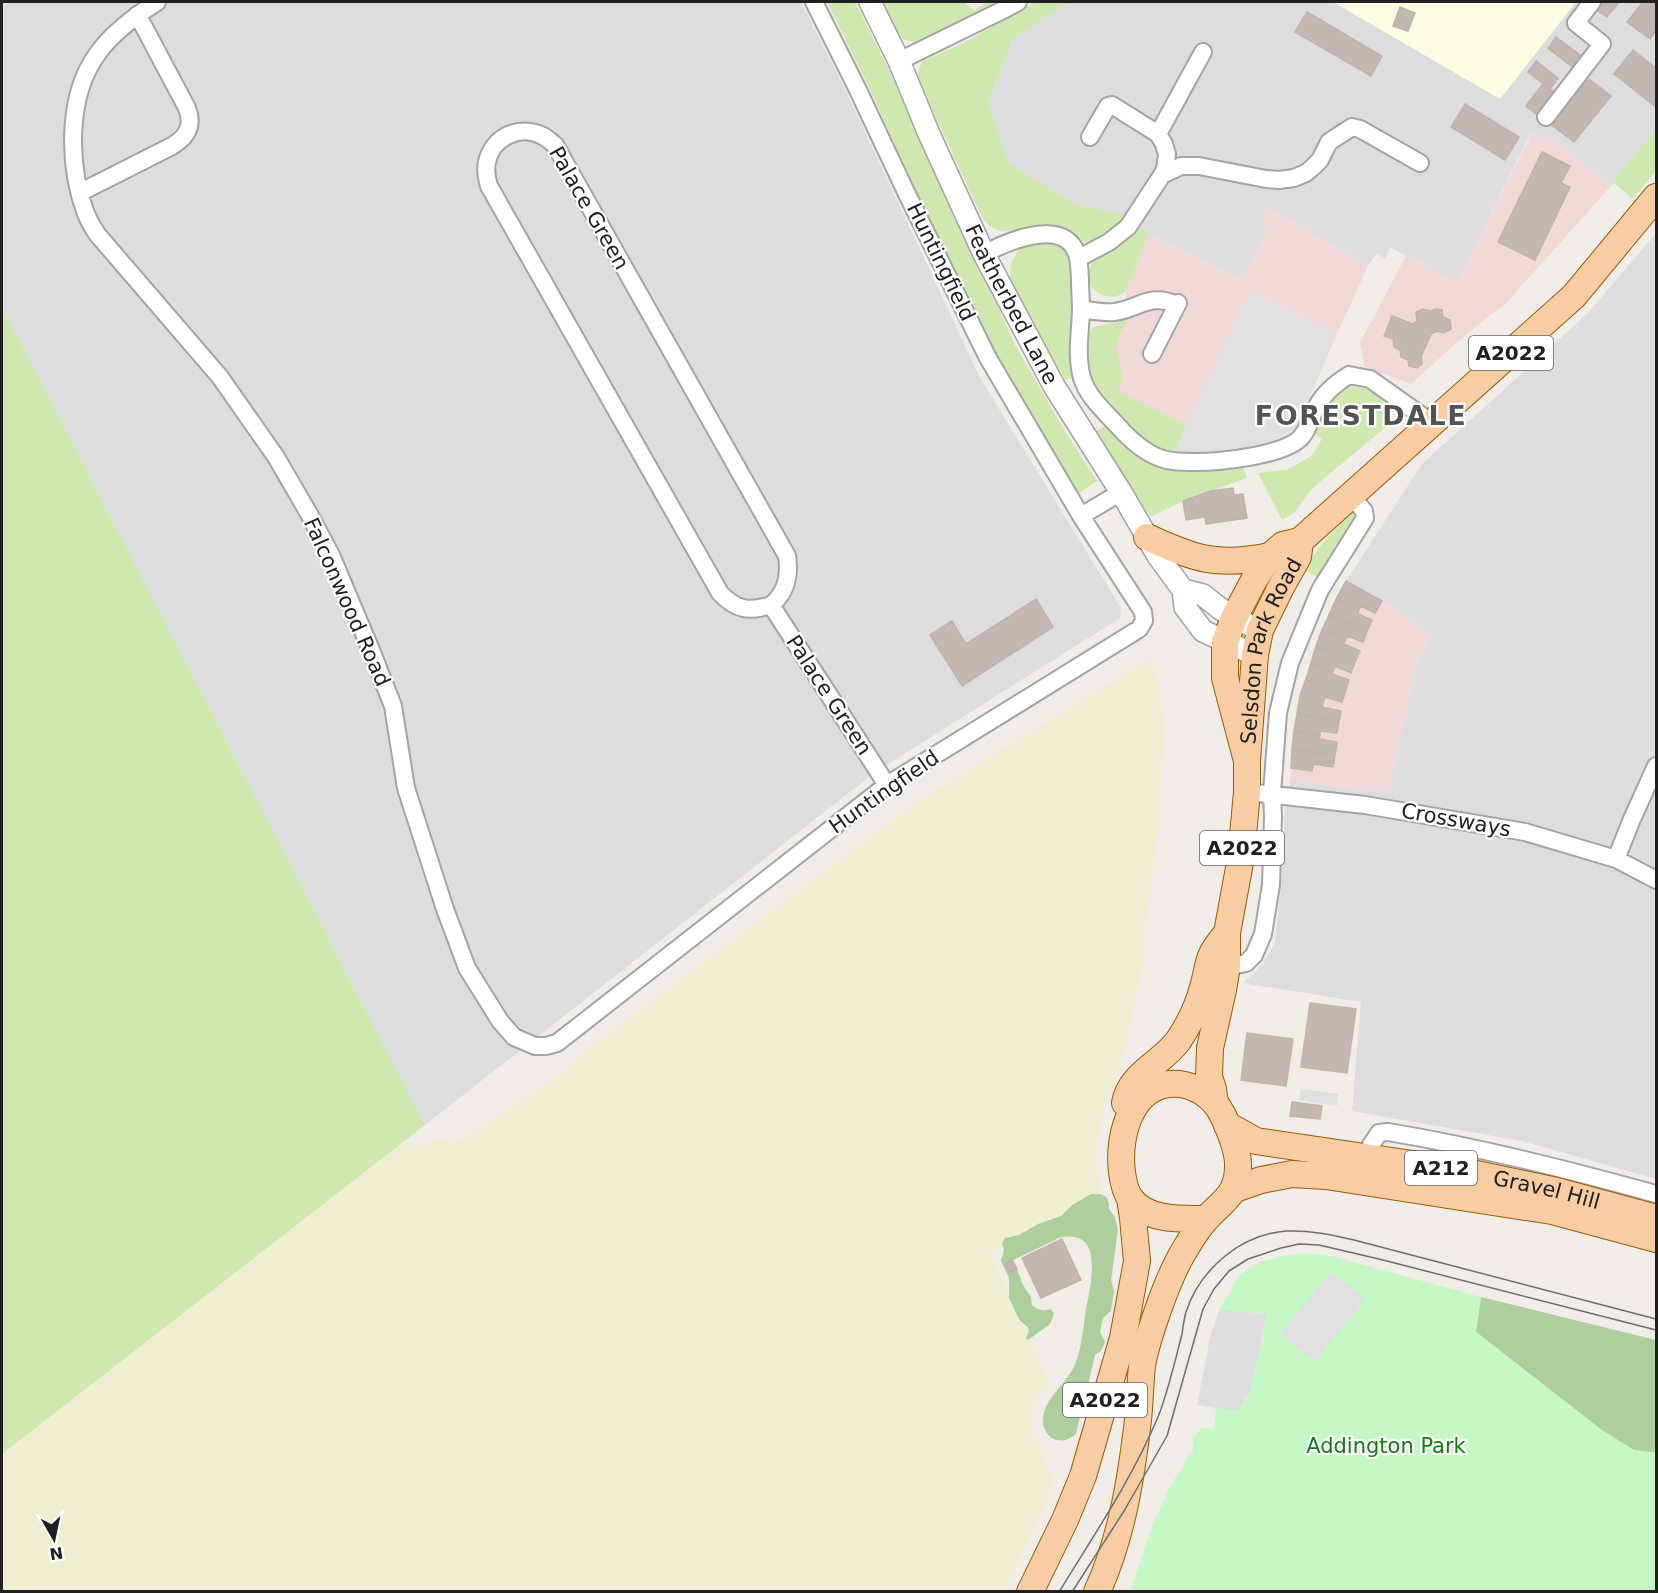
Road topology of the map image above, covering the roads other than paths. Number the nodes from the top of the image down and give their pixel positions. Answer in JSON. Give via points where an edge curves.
{"nodes":[{"id":1,"x":157,"y":2,"type":"edge"},
{"id":2,"x":814,"y":2,"type":"edge"},
{"id":3,"x":870,"y":2,"type":"edge"},
{"id":4,"x":1018,"y":2,"type":"edge"},
{"id":5,"x":1592,"y":2,"type":"edge"},
{"id":6,"x":137,"y":15,"type":"junction"},
{"id":7,"x":1203,"y":52,"type":"dead end"},
{"id":8,"x":899,"y":61,"type":"junction"},
{"id":9,"x":1546,"y":117,"type":"dead end"},
{"id":10,"x":1158,"y":134,"type":"junction"},
{"id":11,"x":1090,"y":137,"type":"dead end"},
{"id":12,"x":1420,"y":163,"type":"dead end"},
{"id":13,"x":1162,"y":175,"type":"junction"},
{"id":14,"x":81,"y":192,"type":"junction"},
{"id":15,"x":1656,"y":197,"type":"edge"},
{"id":16,"x":984,"y":254,"type":"junction"},
{"id":17,"x":1079,"y":258,"type":"junction"},
{"id":18,"x":1081,"y":309,"type":"junction"},
{"id":19,"x":1152,"y":354,"type":"dead end"},
{"id":20,"x":1432,"y":423,"type":"junction"},
{"id":21,"x":1121,"y":492,"type":"junction"},
{"id":22,"x":1351,"y":496,"type":"junction"},
{"id":23,"x":1081,"y":516,"type":"junction"},
{"id":24,"x":1147,"y":537,"type":"junction"},
{"id":25,"x":1300,"y":541,"type":"junction"},
{"id":26,"x":1270,"y":556,"type":"junction"},
{"id":27,"x":1184,"y":591,"type":"junction"},
{"id":28,"x":771,"y":605,"type":"junction"},
{"id":29,"x":1234,"y":618,"type":"junction"},
{"id":30,"x":1260,"y":630,"type":"junction"},
{"id":31,"x":1225,"y":642,"type":"junction"},
{"id":32,"x":1255,"y":655,"type":"junction"},
{"id":33,"x":1247,"y":761,"type":"junction"},
{"id":34,"x":1656,"y":766,"type":"edge"},
{"id":35,"x":887,"y":785,"type":"junction"},
{"id":36,"x":1247,"y":792,"type":"junction"},
{"id":37,"x":1272,"y":793,"type":"junction"},
{"id":38,"x":1616,"y":859,"type":"junction"},
{"id":39,"x":1656,"y":880,"type":"edge"},
{"id":40,"x":1227,"y":933,"type":"junction"},
{"id":41,"x":1227,"y":966,"type":"junction"},
{"id":42,"x":535,"y":1046,"type":"joint"},
{"id":43,"x":1221,"y":1114,"type":"junction"},
{"id":44,"x":1123,"y":1133,"type":"junction"},
{"id":45,"x":1370,"y":1151,"type":"junction"},
{"id":46,"x":1235,"y":1189,"type":"junction"},
{"id":47,"x":1656,"y":1194,"type":"edge"},
{"id":48,"x":1130,"y":1198,"type":"junction"},
{"id":49,"x":1656,"y":1218,"type":"edge"},
{"id":50,"x":1205,"y":1219,"type":"junction"},
{"id":51,"x":1656,"y":1239,"type":"edge"},
{"id":52,"x":1030,"y":1592,"type":"edge"},
{"id":53,"x":1097,"y":1592,"type":"edge"}],
"edges":[{"from":1,"to":6,"type":"street","name":"Falconwood Road"},
{"from":2,"to":23,"type":"street","name":"Huntingfield","via":[[988,358]]},
{"from":3,"to":8,"type":"street","name":"Featherbed Lane"},
{"from":4,"to":8,"type":"street"},
{"from":5,"to":9,"type":"street","via":[[1576,23],[1602,44]]},
{"from":6,"to":14,"type":"street","name":"Falconwood Road","via":[[97,54],[80,92],[73,123],[73,156]]},
{"from":6,"to":14,"type":"street","via":[[187,108],[189,130],[172,146]]},
{"from":7,"to":10,"type":"street"},
{"from":8,"to":16,"type":"street","name":"Featherbed Lane"},
{"from":10,"to":11,"type":"street","via":[[1112,105]]},
{"from":10,"to":13,"type":"street","via":[[1167,154]]},
{"from":12,"to":13,"type":"street","via":[[1352,127],[1329,142],[1313,167],[1294,178],[1266,179],[1199,166],[1181,166]]},
{"from":13,"to":17,"type":"street","via":[[1128,227]]},
{"from":14,"to":42,"type":"street","name":"Falconwood Road","via":[[97,234],[220,377],[276,458],[331,555],[393,706],[406,788],[467,968],[500,1021],[514,1037]]},
{"from":15,"to":20,"type":"main road","name":"Selsdon Park Road","number":"A2022","via":[[1574,296]]},
{"from":16,"to":17,"type":"street","via":[[1036,234],[1054,234],[1065,238]]},
{"from":16,"to":21,"type":"street","name":"Featherbed Lane","via":[[1054,386]]},
{"from":17,"to":18,"type":"street"},
{"from":18,"to":19,"type":"street","via":[[1116,312],[1146,301],[1166,299],[1178,304]]},
{"from":18,"to":20,"type":"street","via":[[1078,359],[1088,393],[1122,431],[1154,456],[1171,461],[1206,462],[1267,454],[1297,441],[1317,405],[1349,375],[1370,379]]},
{"from":20,"to":22,"type":"main road","name":"Selsdon Park Road","number":"A2022"},
{"from":21,"to":23,"type":"street"},
{"from":21,"to":24,"type":"street","name":"Featherbed Lane"},
{"from":22,"to":25,"type":"main road","name":"Selsdon Park Road","number":"A2022"},
{"from":22,"to":37,"type":"street","via":[[1365,518],[1320,590],[1290,663],[1278,713]]},
{"from":23,"to":35,"type":"street","name":"Huntingfield","via":[[1143,612],[1140,629]]},
{"from":24,"to":26,"type":"main road","via":[[1188,555],[1214,561]]},
{"from":24,"to":27,"type":"street","name":"Featherbed Lane"},
{"from":25,"to":26,"type":"main road","name":"Selsdon Park Road","number":"A2022","via":[[1283,545]]},
{"from":25,"to":30,"type":"main road","name":"Selsdon Park Road","number":"A2022","via":[[1298,557]]},
{"from":26,"to":29,"type":"main road","name":"Selsdon Park Road","number":"A2022"},
{"from":27,"to":29,"type":"street","via":[[1203,595]]},
{"from":27,"to":31,"type":"street","name":"Featherbed Lane","via":[[1185,607],[1203,631]]},
{"from":28,"to":28,"type":"street","name":"Palace Green","via":[[753,609],[735,606],[714,583],[489,186],[487,162],[500,139],[532,132],[555,145],[787,556],[785,586],[780,598]]},
{"from":28,"to":35,"type":"street","name":"Palace Green"},
{"from":29,"to":30,"type":"street"},
{"from":29,"to":31,"type":"main road","name":"Selsdon Park Road","number":"A2022"},
{"from":30,"to":32,"type":"main road","name":"Selsdon Park Road","number":"A2022"},
{"from":31,"to":32,"type":"street","name":"Featherbed Lane"},
{"from":31,"to":33,"type":"main road","name":"Selsdon Park Road","number":"A2022","via":[[1225,678]]},
{"from":32,"to":33,"type":"main road","name":"Selsdon Park Road","number":"A2022"},
{"from":33,"to":36,"type":"main road","name":"Selsdon Park Road","number":"A2022"},
{"from":34,"to":38,"type":"street"},
{"from":35,"to":42,"type":"street","name":"Huntingfield","via":[[557,1043]]},
{"from":36,"to":37,"type":"street","name":"Crossways"},
{"from":36,"to":40,"type":"main road","name":"Selsdon Park Road","number":"A2022","via":[[1241,857]]},
{"from":37,"to":38,"type":"street","name":"Crossways","via":[[1526,832]]},
{"from":37,"to":41,"type":"street","via":[[1271,885],[1263,934],[1246,963]]},
{"from":38,"to":39,"type":"street","name":"Crossways"},
{"from":40,"to":41,"type":"main road","name":"Selsdon Park Road","number":"A2022"},
{"from":40,"to":44,"type":"main road","name":"Selsdon Park Road","number":"A2022","via":[[1213,952],[1188,1026],[1163,1058],[1132,1083],[1126,1095]]},
{"from":41,"to":43,"type":"main road","name":"Selsdon Park Road","number":"A2022","via":[[1208,1069]]},
{"from":43,"to":44,"type":"main road","via":[[1191,1086],[1172,1084],[1147,1092],[1131,1112]]},
{"from":43,"to":45,"type":"main road","name":"Gravel Hill","number":"A212","via":[[1256,1141]]},
{"from":43,"to":46,"type":"main road","via":[[1239,1166]]},
{"from":44,"to":48,"type":"main road","via":[[1120,1160]]},
{"from":45,"to":47,"type":"street","name":"Gravel Hill","via":[[1379,1133],[1388,1132],[1447,1141]]},
{"from":45,"to":49,"type":"main road","name":"Gravel Hill","number":"A212","via":[[1557,1191]]},
{"from":46,"to":50,"type":"main road"},
{"from":46,"to":51,"type":"main road","name":"Gravel Hill","number":"A212","via":[[1261,1179],[1292,1174],[1326,1176],[1552,1211]]},
{"from":48,"to":50,"type":"main road","via":[[1166,1218]]},
{"from":48,"to":52,"type":"main road","number":"A2022","via":[[1137,1262],[1123,1338],[1083,1476]]},
{"from":50,"to":53,"type":"main road","number":"A2022","via":[[1182,1254],[1152,1327],[1143,1364],[1124,1511]]}]}
